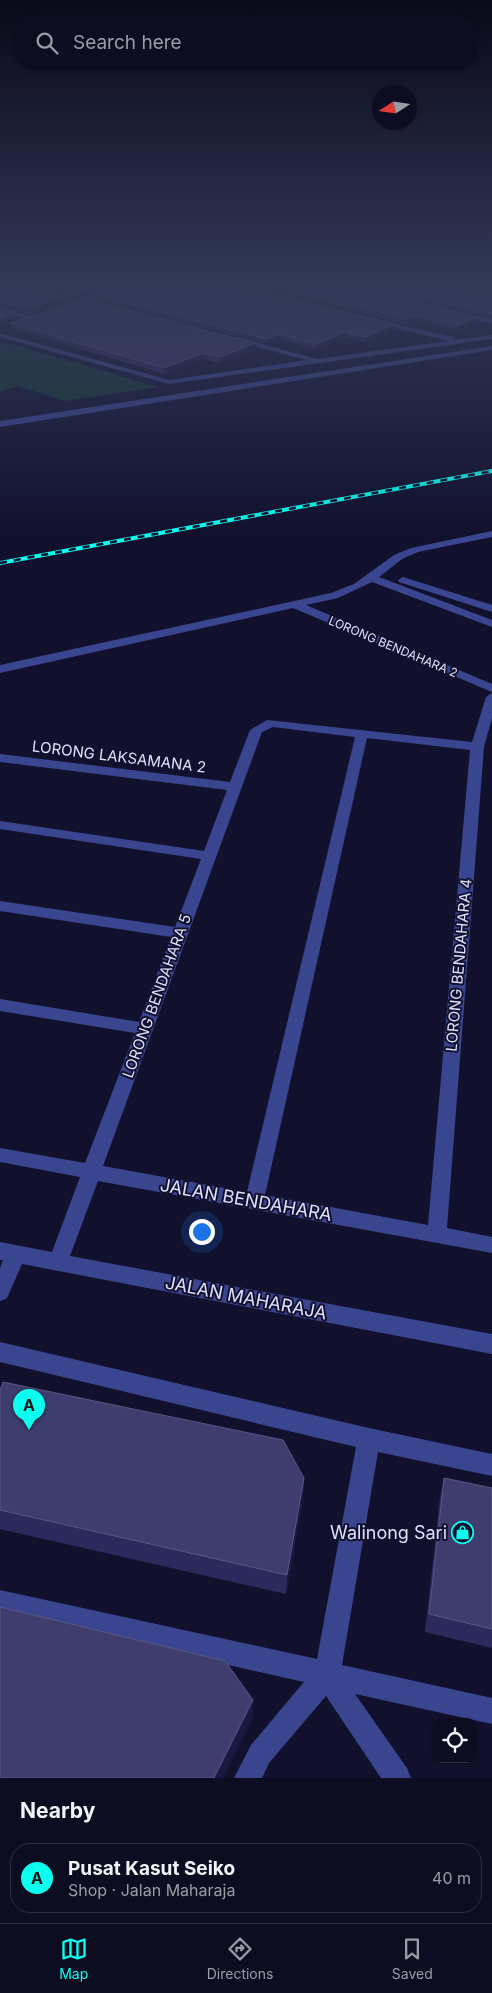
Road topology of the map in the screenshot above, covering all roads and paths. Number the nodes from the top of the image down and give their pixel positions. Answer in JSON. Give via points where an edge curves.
{"nodes":[{"id":1,"x":117,"y":369,"type":"edge"},
{"id":2,"x":270,"y":369,"type":"edge"},
{"id":3,"x":356,"y":369,"type":"edge"},
{"id":4,"x":0,"y":424,"type":"edge"},
{"id":5,"x":492,"y":534,"type":"edge"},
{"id":6,"x":376,"y":575,"type":"junction"},
{"id":7,"x":295,"y":606,"type":"junction"},
{"id":8,"x":492,"y":609,"type":"edge"},
{"id":9,"x":492,"y":624,"type":"edge"},
{"id":10,"x":0,"y":668,"type":"edge"},
{"id":11,"x":492,"y":688,"type":"edge"},
{"id":12,"x":492,"y":697,"type":"edge"},
{"id":13,"x":362,"y":734,"type":"junction"},
{"id":14,"x":478,"y":747,"type":"junction"},
{"id":15,"x":0,"y":758,"type":"edge"},
{"id":16,"x":234,"y":787,"type":"junction"},
{"id":17,"x":0,"y":825,"type":"edge"},
{"id":18,"x":209,"y":856,"type":"junction"},
{"id":19,"x":0,"y":906,"type":"edge"},
{"id":20,"x":180,"y":933,"type":"junction"},
{"id":21,"x":0,"y":1005,"type":"edge"},
{"id":22,"x":145,"y":1029,"type":"junction"},
{"id":23,"x":0,"y":1155,"type":"edge"},
{"id":24,"x":92,"y":1172,"type":"junction"},
{"id":25,"x":254,"y":1202,"type":"junction"},
{"id":26,"x":437,"y":1235,"type":"junction"},
{"id":27,"x":492,"y":1245,"type":"edge"},
{"id":28,"x":8,"y":1252,"type":"edge"},
{"id":29,"x":58,"y":1262,"type":"junction"},
{"id":30,"x":0,"y":1292,"type":"edge"},
{"id":31,"x":492,"y":1344,"type":"edge"},
{"id":32,"x":0,"y":1352,"type":"edge"},
{"id":33,"x":369,"y":1439,"type":"junction"},
{"id":34,"x":492,"y":1465,"type":"edge"},
{"id":35,"x":0,"y":1602,"type":"edge"},
{"id":36,"x":327,"y":1675,"type":"junction"},
{"id":37,"x":492,"y":1711,"type":"edge"},
{"id":38,"x":248,"y":1778,"type":"edge"},
{"id":39,"x":397,"y":1778,"type":"edge"}],
"edges":[{"from":1,"to":2,"type":"street","via":[[155,380],[176,382]]},
{"from":3,"to":4,"type":"street"},
{"from":5,"to":6,"type":"street","via":[[415,550]]},
{"from":6,"to":7,"type":"street","via":[[334,596]]},
{"from":6,"to":8,"type":"street"},
{"from":6,"to":9,"type":"street"},
{"from":7,"to":10,"type":"street"},
{"from":7,"to":11,"type":"street","name":"LORONG BENDAHARA 2"},
{"from":12,"to":14,"type":"street","name":"LORONG BENDAHARA 4"},
{"from":13,"to":14,"type":"street"},
{"from":13,"to":16,"type":"street","name":"LORONG BENDAHARA 5","via":[[270,723],[256,730]]},
{"from":13,"to":25,"type":"street"},
{"from":14,"to":26,"type":"street","name":"LORONG BENDAHARA 4"},
{"from":15,"to":16,"type":"street","name":"LORONG LAKSAMANA 2"},
{"from":16,"to":18,"type":"street","name":"LORONG BENDAHARA 5"},
{"from":17,"to":18,"type":"street"},
{"from":18,"to":20,"type":"street","name":"LORONG BENDAHARA 5"},
{"from":19,"to":20,"type":"street"},
{"from":20,"to":22,"type":"street","name":"LORONG BENDAHARA 5"},
{"from":21,"to":22,"type":"street"},
{"from":22,"to":24,"type":"street","name":"LORONG BENDAHARA 5"},
{"from":23,"to":24,"type":"street","name":"JALAN BENDAHARA"},
{"from":24,"to":25,"type":"street","name":"JALAN BENDAHARA"},
{"from":24,"to":29,"type":"street","name":"LORONG BENDAHARA 5"},
{"from":25,"to":26,"type":"street","name":"JALAN BENDAHARA"},
{"from":26,"to":27,"type":"street","name":"JALAN BENDAHARA"},
{"from":28,"to":29,"type":"street","name":"JALAN MAHARAJA"},
{"from":28,"to":30,"type":"street"},
{"from":29,"to":31,"type":"street","name":"JALAN MAHARAJA"},
{"from":32,"to":33,"type":"street"},
{"from":33,"to":34,"type":"street"},
{"from":33,"to":36,"type":"street"},
{"from":35,"to":36,"type":"street"},
{"from":36,"to":37,"type":"street"},
{"from":36,"to":38,"type":"street","via":[[260,1754]]},
{"from":36,"to":39,"type":"street"}]}
